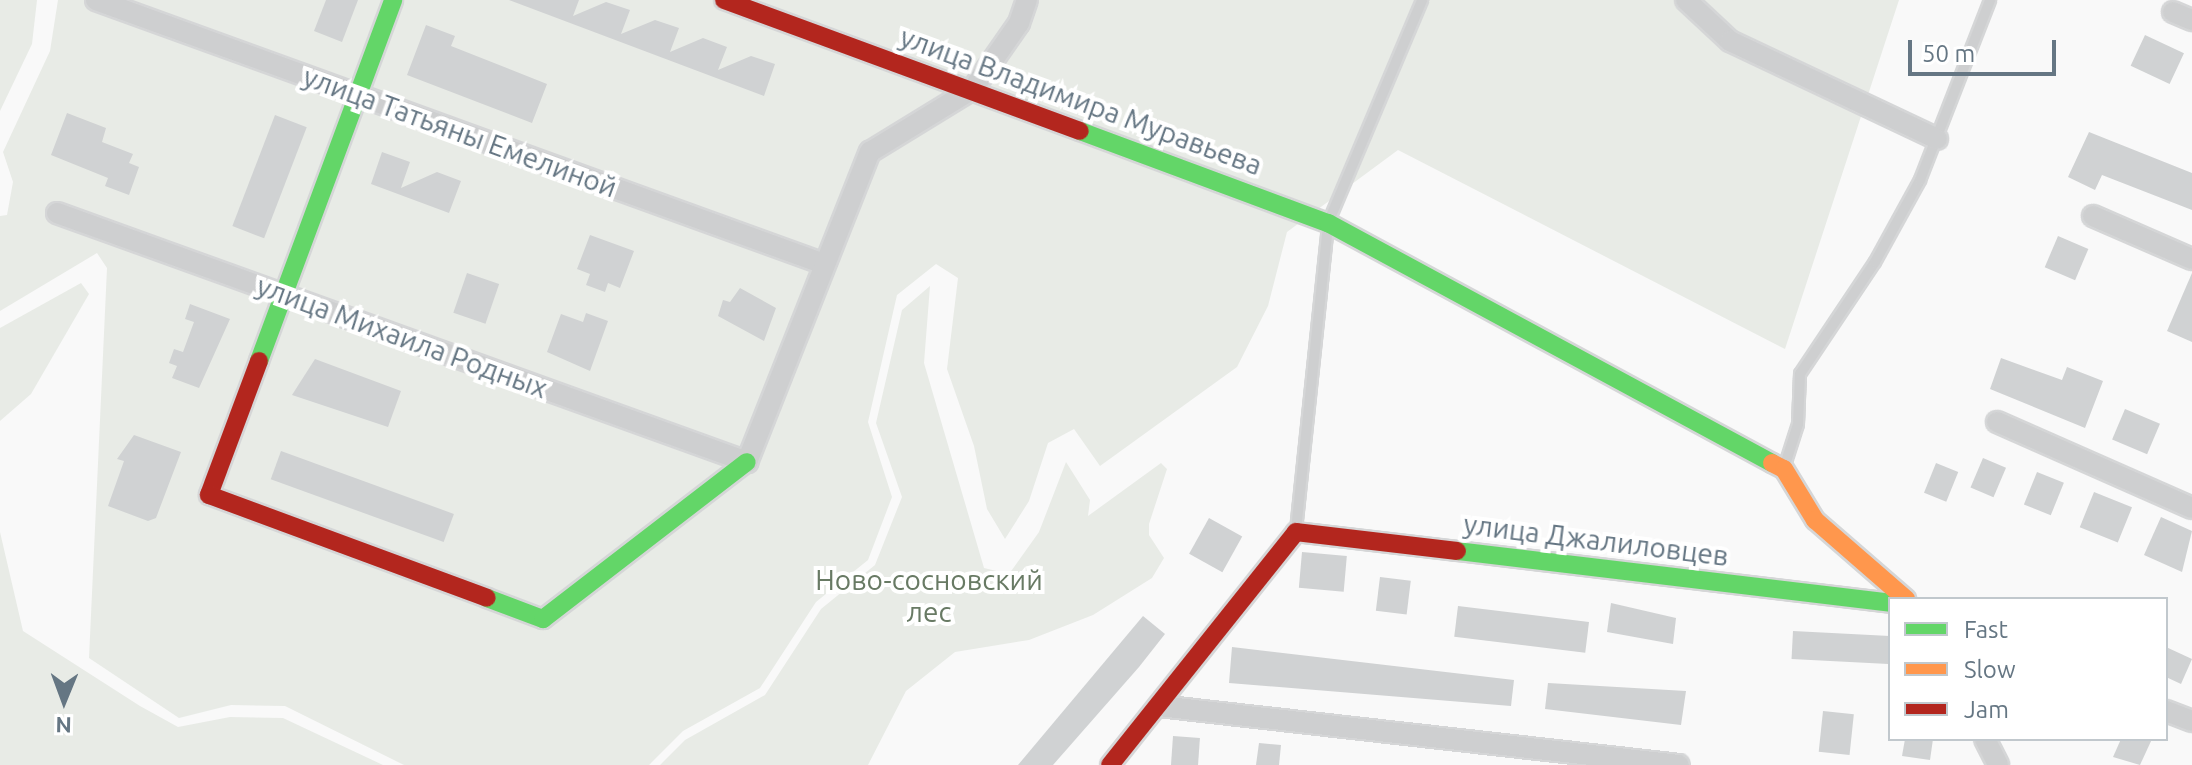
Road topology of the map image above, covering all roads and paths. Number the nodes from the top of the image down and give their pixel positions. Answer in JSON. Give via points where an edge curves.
{"nodes":[{"id":1,"x":96,"y":0,"type":"edge"},
{"id":2,"x":393,"y":0,"type":"edge"},
{"id":3,"x":724,"y":0,"type":"edge"},
{"id":4,"x":1027,"y":0,"type":"edge"},
{"id":5,"x":1422,"y":0,"type":"edge"},
{"id":6,"x":1686,"y":0,"type":"edge"},
{"id":7,"x":1990,"y":0,"type":"edge"},
{"id":8,"x":2173,"y":12,"type":"dead end"},
{"id":9,"x":2192,"y":20,"type":"edge"},
{"id":10,"x":973,"y":89,"type":"junction"},
{"id":11,"x":358,"y":95,"type":"junction"},
{"id":12,"x":1937,"y":139,"type":"junction"},
{"id":13,"x":57,"y":213,"type":"dead end"},
{"id":14,"x":2093,"y":216,"type":"dead end"},
{"id":15,"x":1328,"y":223,"type":"junction"},
{"id":16,"x":2192,"y":259,"type":"edge"},
{"id":17,"x":824,"y":264,"type":"junction"},
{"id":18,"x":284,"y":295,"type":"junction"},
{"id":19,"x":1997,"y":422,"type":"dead end"},
{"id":20,"x":747,"y":462,"type":"junction"},
{"id":21,"x":1784,"y":469,"type":"junction"},
{"id":22,"x":2192,"y":508,"type":"edge"},
{"id":23,"x":1296,"y":532,"type":"junction"},
{"id":24,"x":1904,"y":597,"type":"edge"},
{"id":25,"x":1888,"y":603,"type":"edge"},
{"id":26,"x":1159,"y":706,"type":"junction"},
{"id":27,"x":2168,"y":712,"type":"edge"},
{"id":28,"x":2192,"y":721,"type":"edge"},
{"id":29,"x":1986,"y":741,"type":"edge"},
{"id":30,"x":1110,"y":765,"type":"edge"},
{"id":31,"x":1679,"y":765,"type":"edge"},
{"id":32,"x":1998,"y":765,"type":"edge"}],
"edges":[{"from":1,"to":11,"type":"street","name":"улица Татьяны Емелиной"},
{"from":2,"to":11,"type":"street"},
{"from":3,"to":10,"type":"street","name":"улица Владимира Муравьева"},
{"from":4,"to":10,"type":"street","via":[[1019,23]]},
{"from":5,"to":15,"type":"lane"},
{"from":6,"to":12,"type":"street","via":[[1730,41]]},
{"from":7,"to":12,"type":"lane"},
{"from":8,"to":9,"type":"street"},
{"from":10,"to":15,"type":"street","name":"улица Владимира Муравьева"},
{"from":10,"to":17,"type":"street","via":[[870,152]]},
{"from":11,"to":17,"type":"street","name":"улица Татьяны Емелиной"},
{"from":11,"to":18,"type":"street"},
{"from":12,"to":21,"type":"lane","via":[[1875,262],[1800,374],[1798,424]]},
{"from":13,"to":18,"type":"street","name":"улица Михаила Родных"},
{"from":14,"to":16,"type":"street"},
{"from":15,"to":21,"type":"street","name":"улица Владимира Муравьева"},
{"from":15,"to":23,"type":"lane"},
{"from":17,"to":20,"type":"street"},
{"from":18,"to":20,"type":"street","name":"улица Михаила Родных"},
{"from":18,"to":20,"type":"street","via":[[209,495],[543,619]]},
{"from":19,"to":22,"type":"street"},
{"from":21,"to":24,"type":"street","via":[[1815,520]]},
{"from":23,"to":25,"type":"street","name":"улица Джалиловцев"},
{"from":23,"to":26,"type":"street"},
{"from":26,"to":30,"type":"street"},
{"from":26,"to":31,"type":"street"},
{"from":27,"to":28,"type":"street"},
{"from":29,"to":32,"type":"street"}]}
